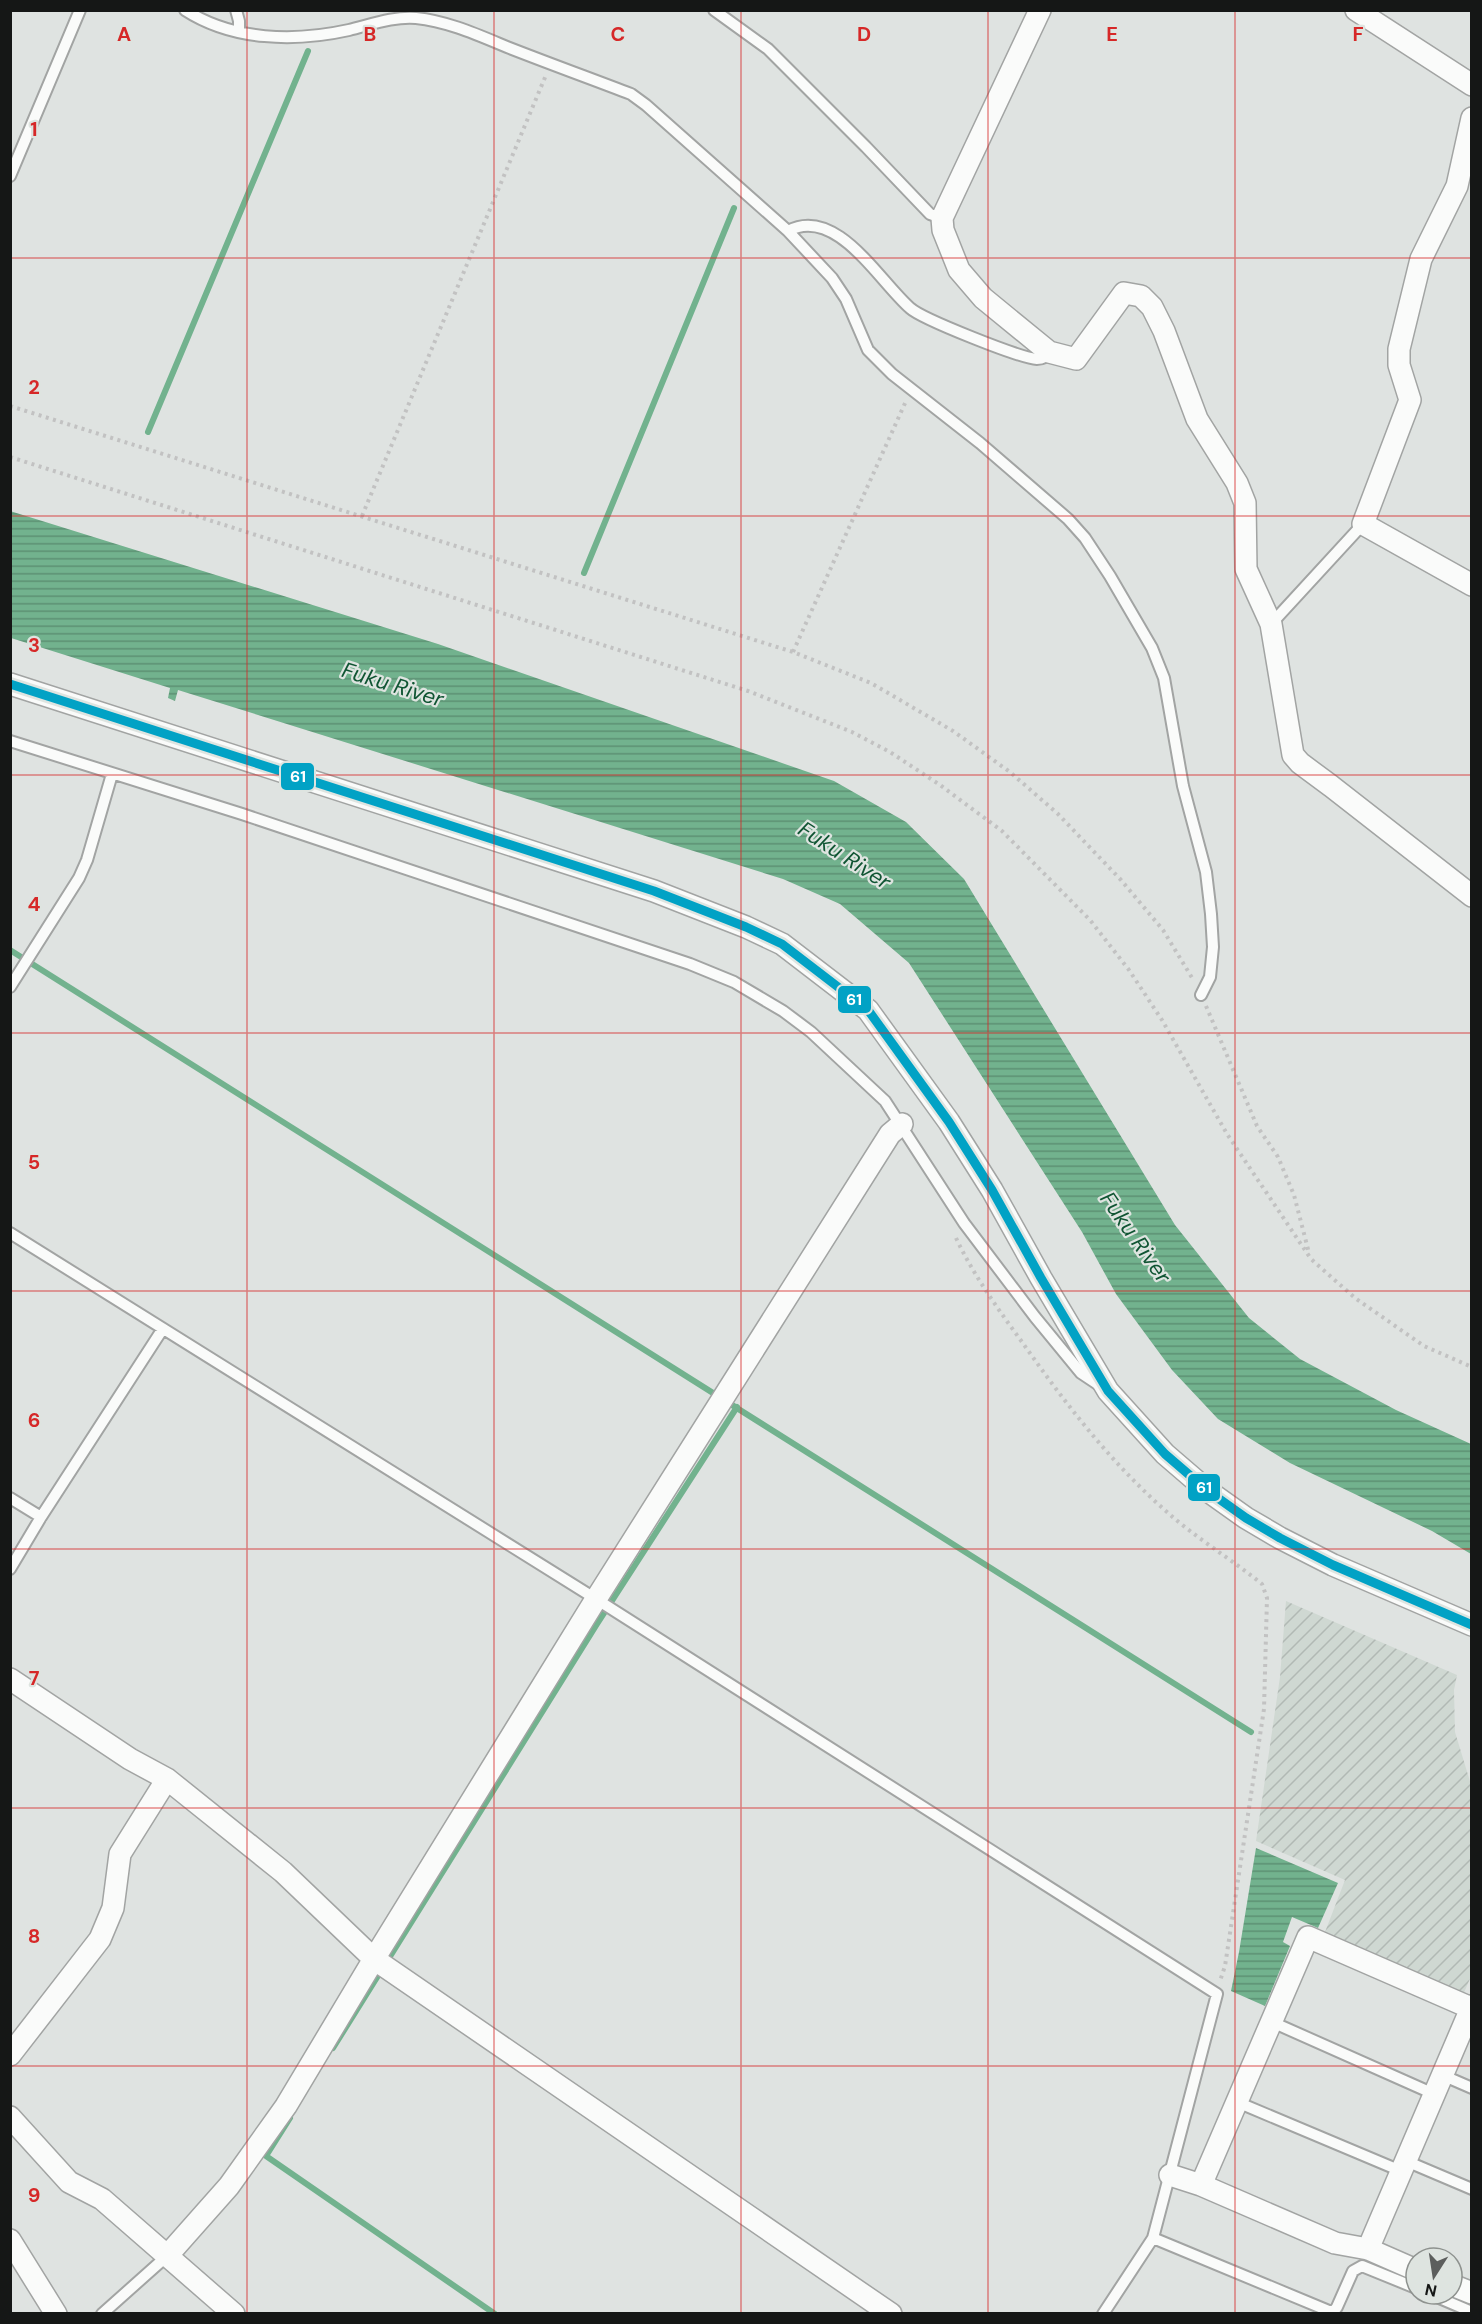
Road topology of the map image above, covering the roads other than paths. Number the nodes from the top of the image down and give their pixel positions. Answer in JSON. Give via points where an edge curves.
{"nodes":[{"id":1,"x":80,"y":10,"type":"edge"},
{"id":2,"x":185,"y":10,"type":"edge"},
{"id":3,"x":236,"y":10,"type":"edge"},
{"id":4,"x":714,"y":10,"type":"edge"},
{"id":5,"x":1040,"y":10,"type":"edge"},
{"id":6,"x":1356,"y":10,"type":"edge"},
{"id":7,"x":238,"y":31,"type":"junction"},
{"id":8,"x":1472,"y":85,"type":"edge"},
{"id":9,"x":1472,"y":118,"type":"edge"},
{"id":10,"x":10,"y":176,"type":"edge"},
{"id":11,"x":942,"y":218,"type":"junction"},
{"id":12,"x":788,"y":231,"type":"junction"},
{"id":13,"x":1049,"y":352,"type":"junction"},
{"id":14,"x":1363,"y":524,"type":"junction"},
{"id":15,"x":1472,"y":585,"type":"edge"},
{"id":16,"x":1271,"y":624,"type":"junction"},
{"id":17,"x":10,"y":684,"type":"edge"},
{"id":18,"x":10,"y":741,"type":"edge"},
{"id":19,"x":112,"y":774,"type":"junction"},
{"id":20,"x":1472,"y":896,"type":"edge"},
{"id":21,"x":10,"y":987,"type":"edge"},
{"id":22,"x":1202,"y":995,"type":"road end"},
{"id":23,"x":902,"y":1124,"type":"junction"},
{"id":24,"x":10,"y":1233,"type":"edge"},
{"id":25,"x":162,"y":1330,"type":"junction"},
{"id":26,"x":1108,"y":1391,"type":"junction"},
{"id":27,"x":10,"y":1498,"type":"edge"},
{"id":28,"x":41,"y":1517,"type":"junction"},
{"id":29,"x":10,"y":1569,"type":"edge"},
{"id":30,"x":596,"y":1599,"type":"junction"},
{"id":31,"x":1472,"y":1626,"type":"edge"},
{"id":32,"x":10,"y":1679,"type":"edge"},
{"id":33,"x":167,"y":1779,"type":"junction"},
{"id":34,"x":374,"y":1959,"type":"junction"},
{"id":35,"x":1471,"y":2007,"type":"edge"},
{"id":36,"x":1272,"y":2022,"type":"junction"},
{"id":37,"x":10,"y":2055,"type":"edge"},
{"id":38,"x":1438,"y":2085,"type":"junction"},
{"id":39,"x":1472,"y":2088,"type":"edge"},
{"id":40,"x":1237,"y":2102,"type":"junction"},
{"id":41,"x":10,"y":2117,"type":"edge"},
{"id":42,"x":1403,"y":2166,"type":"junction"},
{"id":43,"x":1170,"y":2175,"type":"junction"},
{"id":44,"x":1202,"y":2185,"type":"junction"},
{"id":45,"x":1472,"y":2189,"type":"edge"},
{"id":46,"x":1153,"y":2238,"type":"junction"},
{"id":47,"x":10,"y":2240,"type":"edge"},
{"id":48,"x":1368,"y":2249,"type":"junction"},
{"id":49,"x":166,"y":2256,"type":"junction"},
{"id":50,"x":1404,"y":2265,"type":"edge"},
{"id":51,"x":1404,"y":2283,"type":"edge"},
{"id":52,"x":1458,"y":2306,"type":"edge"},
{"id":53,"x":1472,"y":2312,"type":"edge"},
{"id":54,"x":56,"y":2313,"type":"edge"},
{"id":55,"x":102,"y":2313,"type":"edge"},
{"id":56,"x":234,"y":2313,"type":"edge"},
{"id":57,"x":891,"y":2313,"type":"edge"},
{"id":58,"x":1103,"y":2313,"type":"edge"}],
"edges":[{"from":1,"to":10,"type":"lane"},
{"from":2,"to":7,"type":"lane"},
{"from":3,"to":7,"type":"lane"},
{"from":4,"to":11,"type":"lane","via":[[768,49],[930,214]]},
{"from":5,"to":11,"type":"street"},
{"from":6,"to":8,"type":"street"},
{"from":7,"to":12,"type":"lane","via":[[296,38],[413,17],[464,30],[631,94]]},
{"from":9,"to":14,"type":"street","via":[[1457,186],[1420,259],[1398,349],[1410,400]]},
{"from":11,"to":13,"type":"street","via":[[959,270],[983,298]]},
{"from":12,"to":13,"type":"lane","via":[[807,224],[833,234],[858,252],[909,307],[935,321],[1022,355],[1038,359]]},
{"from":12,"to":22,"type":"lane","via":[[832,278],[846,299],[868,350],[1086,538],[1152,648],[1164,678],[1183,786],[1206,872],[1213,947]]},
{"from":13,"to":16,"type":"street","via":[[1076,359],[1124,293],[1141,296],[1152,307],[1197,419],[1245,503],[1246,569]]},
{"from":14,"to":15,"type":"street"},
{"from":14,"to":16,"type":"lane"},
{"from":16,"to":20,"type":"street","via":[[1293,755]]},
{"from":17,"to":26,"type":"street","via":[[654,891],[782,944],[868,1010],[992,1190]]},
{"from":18,"to":19,"type":"lane"},
{"from":19,"to":21,"type":"lane","via":[[79,878]]},
{"from":19,"to":23,"type":"lane","via":[[242,814],[734,982],[811,1032],[885,1101]]},
{"from":23,"to":26,"type":"lane","via":[[964,1223],[1035,1317],[1081,1373]]},
{"from":23,"to":30,"type":"street","via":[[890,1134]]},
{"from":24,"to":25,"type":"lane"},
{"from":25,"to":28,"type":"lane"},
{"from":25,"to":30,"type":"lane"},
{"from":26,"to":31,"type":"street","via":[[1165,1454],[1246,1518],[1333,1565]]},
{"from":27,"to":28,"type":"lane"},
{"from":28,"to":29,"type":"lane"},
{"from":30,"to":34,"type":"street"},
{"from":30,"to":43,"type":"lane","via":[[1217,1994]]},
{"from":32,"to":33,"type":"street","via":[[130,1759]]},
{"from":33,"to":34,"type":"street","via":[[283,1872]]},
{"from":33,"to":37,"type":"street","via":[[120,1854],[113,1908],[100,1939]]},
{"from":34,"to":49,"type":"street","via":[[286,2106],[229,2186]]},
{"from":34,"to":57,"type":"street"},
{"from":35,"to":36,"type":"street","via":[[1308,1937]]},
{"from":35,"to":38,"type":"street"},
{"from":36,"to":38,"type":"lane"},
{"from":36,"to":40,"type":"street"},
{"from":38,"to":39,"type":"lane"},
{"from":38,"to":42,"type":"street"},
{"from":40,"to":42,"type":"lane"},
{"from":40,"to":44,"type":"street"},
{"from":41,"to":49,"type":"street","via":[[69,2182],[102,2199]]},
{"from":42,"to":45,"type":"lane"},
{"from":42,"to":48,"type":"street"},
{"from":43,"to":44,"type":"street"},
{"from":43,"to":46,"type":"lane"},
{"from":44,"to":48,"type":"street","via":[[1335,2243]]},
{"from":46,"to":51,"type":"lane","via":[[1329,2311],[1338,2307],[1357,2267]]},
{"from":46,"to":58,"type":"lane"},
{"from":47,"to":54,"type":"street"},
{"from":48,"to":50,"type":"street"},
{"from":49,"to":55,"type":"lane"},
{"from":49,"to":56,"type":"street"},
{"from":52,"to":53,"type":"lane"}]}
